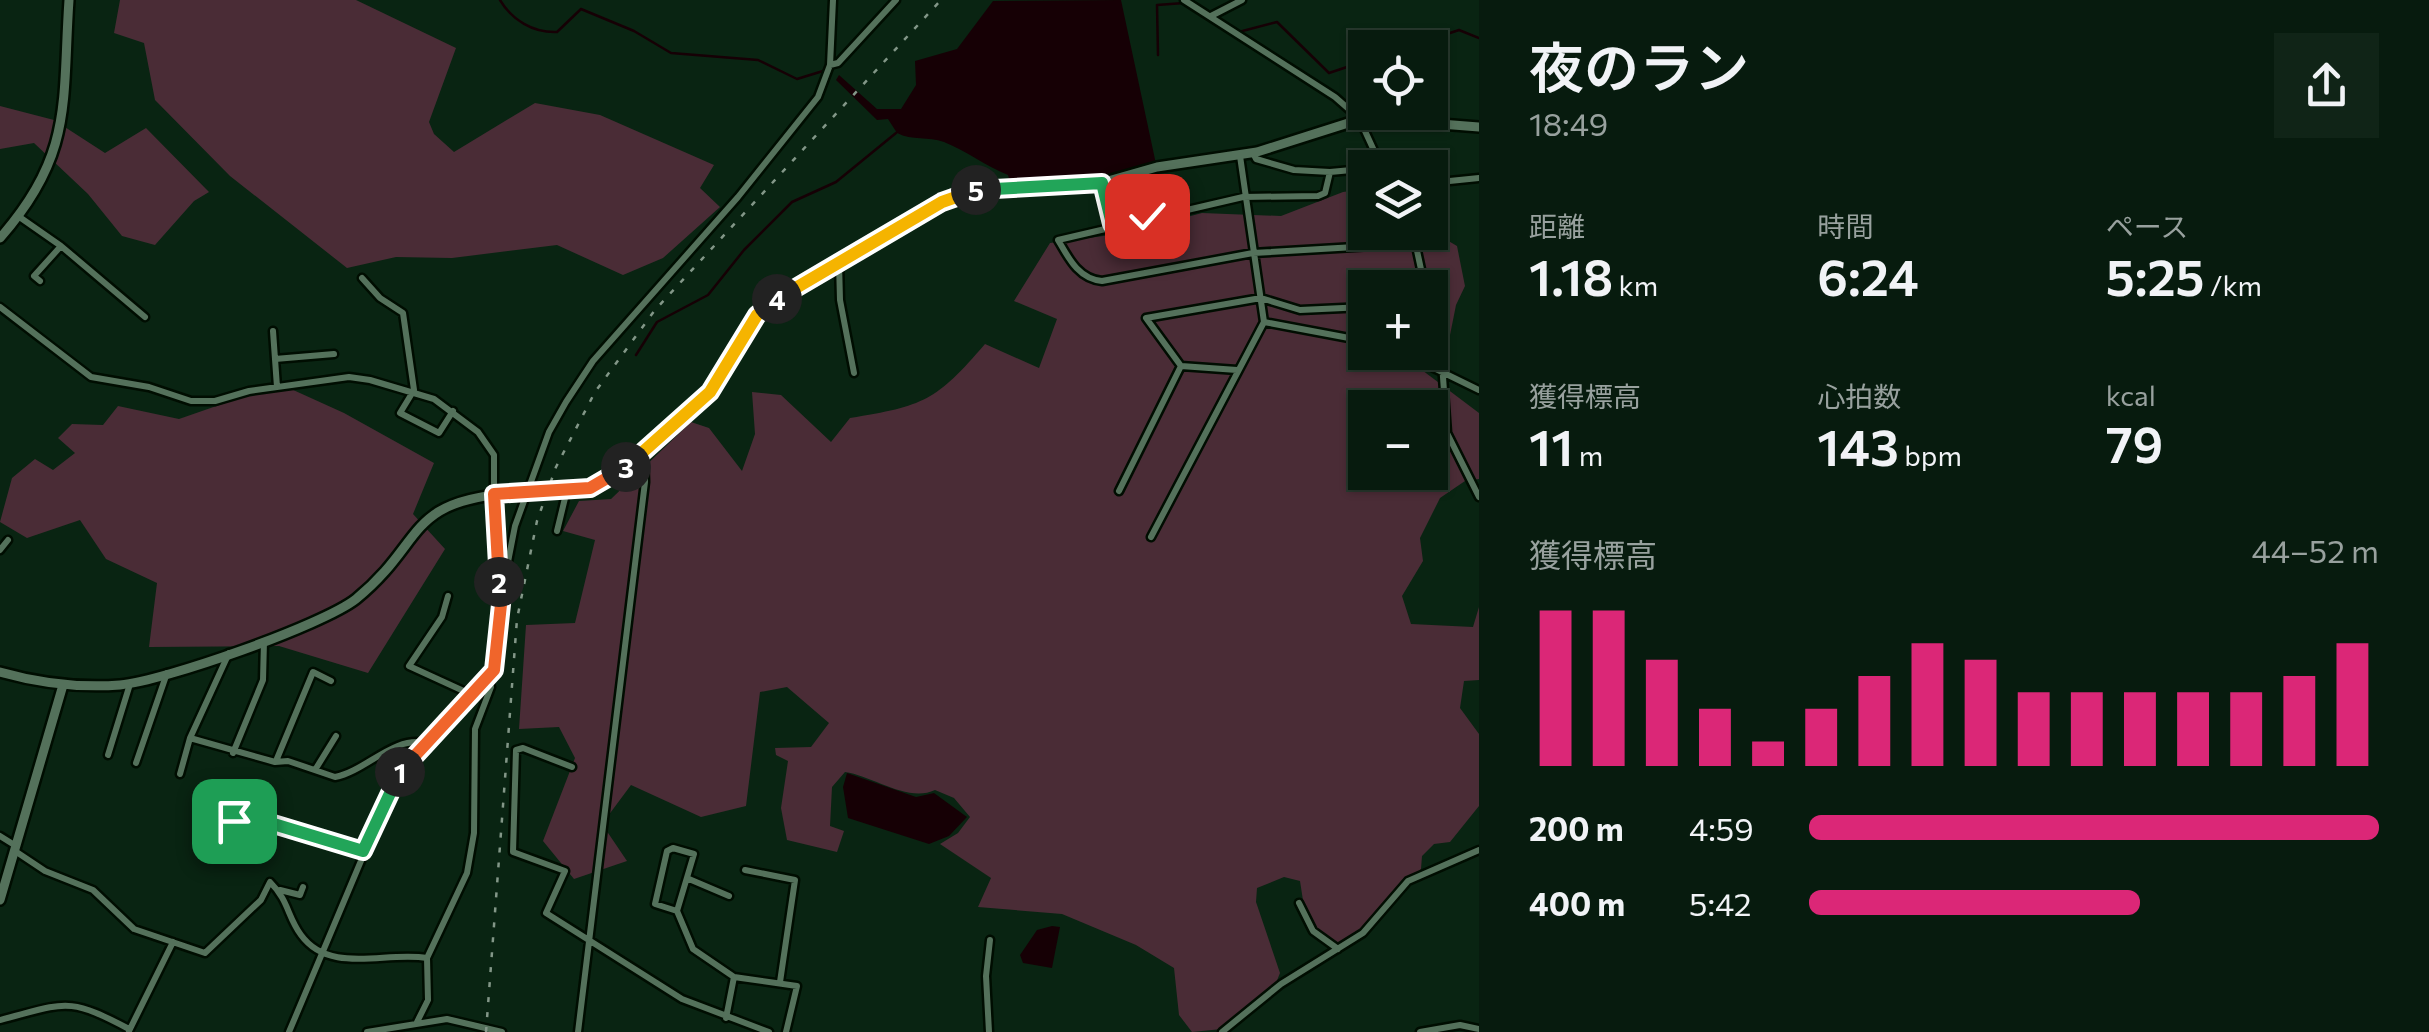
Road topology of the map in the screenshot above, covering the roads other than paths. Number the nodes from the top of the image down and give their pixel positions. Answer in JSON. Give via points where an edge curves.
{"nodes":[{"id":1,"x":69,"y":0,"type":"edge"},
{"id":2,"x":832,"y":0,"type":"edge"},
{"id":3,"x":896,"y":0,"type":"edge"},
{"id":4,"x":1184,"y":0,"type":"edge"},
{"id":5,"x":1242,"y":0,"type":"edge"},
{"id":6,"x":1210,"y":17,"type":"junction"},
{"id":7,"x":830,"y":65,"type":"junction"},
{"id":8,"x":1348,"y":109,"type":"edge"},
{"id":9,"x":1348,"y":122,"type":"edge"},
{"id":10,"x":1448,"y":125,"type":"edge"},
{"id":11,"x":1479,"y":128,"type":"edge"},
{"id":12,"x":1254,"y":153,"type":"junction"},
{"id":13,"x":1240,"y":156,"type":"junction"},
{"id":14,"x":1348,"y":170,"type":"edge"},
{"id":15,"x":1330,"y":172,"type":"junction"},
{"id":16,"x":1479,"y":178,"type":"edge"},
{"id":17,"x":1448,"y":181,"type":"edge"},
{"id":18,"x":1102,"y":183,"type":"junction"},
{"id":19,"x":1243,"y":197,"type":"junction"},
{"id":20,"x":18,"y":216,"type":"junction"},
{"id":21,"x":1112,"y":224,"type":"junction"},
{"id":22,"x":0,"y":238,"type":"edge"},
{"id":23,"x":60,"y":246,"type":"junction"},
{"id":24,"x":1348,"y":248,"type":"edge"},
{"id":25,"x":1253,"y":254,"type":"junction"},
{"id":26,"x":839,"y":262,"type":"junction"},
{"id":27,"x":362,"y":278,"type":"dead end"},
{"id":28,"x":40,"y":282,"type":"dead end"},
{"id":29,"x":1261,"y":298,"type":"junction"},
{"id":30,"x":0,"y":307,"type":"edge"},
{"id":31,"x":1348,"y":308,"type":"edge"},
{"id":32,"x":145,"y":317,"type":"dead end"},
{"id":33,"x":1264,"y":322,"type":"junction"},
{"id":34,"x":273,"y":331,"type":"dead end"},
{"id":35,"x":1348,"y":338,"type":"edge"},
{"id":36,"x":334,"y":354,"type":"dead end"},
{"id":37,"x":275,"y":359,"type":"junction"},
{"id":38,"x":1180,"y":366,"type":"junction"},
{"id":39,"x":1237,"y":370,"type":"junction"},
{"id":40,"x":1439,"y":370,"type":"edge"},
{"id":41,"x":1443,"y":372,"type":"junction"},
{"id":42,"x":854,"y":373,"type":"dead end"},
{"id":43,"x":277,"y":387,"type":"junction"},
{"id":44,"x":414,"y":390,"type":"junction"},
{"id":45,"x":1479,"y":390,"type":"edge"},
{"id":46,"x":453,"y":411,"type":"junction"},
{"id":47,"x":644,"y":452,"type":"junction"},
{"id":48,"x":564,"y":491,"type":"junction"},
{"id":49,"x":1119,"y":491,"type":"dead end"},
{"id":50,"x":494,"y":494,"type":"junction"},
{"id":51,"x":1479,"y":497,"type":"edge"},
{"id":52,"x":557,"y":531,"type":"dead end"},
{"id":53,"x":1151,"y":537,"type":"dead end"},
{"id":54,"x":8,"y":540,"type":"dead end"},
{"id":55,"x":0,"y":550,"type":"edge"},
{"id":56,"x":498,"y":579,"type":"junction"},
{"id":57,"x":448,"y":596,"type":"dead end"},
{"id":58,"x":264,"y":640,"type":"junction"},
{"id":59,"x":229,"y":652,"type":"junction"},
{"id":60,"x":0,"y":672,"type":"edge"},
{"id":61,"x":167,"y":672,"type":"junction"},
{"id":62,"x":488,"y":678,"type":"junction"},
{"id":63,"x":331,"y":681,"type":"dead end"},
{"id":64,"x":130,"y":683,"type":"junction"},
{"id":65,"x":63,"y":685,"type":"junction"},
{"id":66,"x":468,"y":693,"type":"junction"},
{"id":67,"x":336,"y":736,"type":"dead end"},
{"id":68,"x":190,"y":738,"type":"junction"},
{"id":69,"x":425,"y":743,"type":"junction"},
{"id":70,"x":233,"y":753,"type":"junction"},
{"id":71,"x":108,"y":756,"type":"dead end"},
{"id":72,"x":275,"y":762,"type":"junction"},
{"id":73,"x":136,"y":763,"type":"dead end"},
{"id":74,"x":572,"y":767,"type":"dead end"},
{"id":75,"x":315,"y":770,"type":"junction"},
{"id":76,"x":180,"y":774,"type":"dead end"},
{"id":77,"x":234,"y":821,"type":"dead end"},
{"id":78,"x":0,"y":836,"type":"edge"},
{"id":79,"x":16,"y":849,"type":"junction"},
{"id":80,"x":1479,"y":850,"type":"edge"},
{"id":81,"x":363,"y":851,"type":"junction"},
{"id":82,"x":746,"y":870,"type":"dead end"},
{"id":83,"x":689,"y":878,"type":"junction"},
{"id":84,"x":303,"y":887,"type":"dead end"},
{"id":85,"x":278,"y":890,"type":"junction"},
{"id":86,"x":729,"y":896,"type":"dead end"},
{"id":87,"x":0,"y":900,"type":"edge"},
{"id":88,"x":1299,"y":903,"type":"dead end"},
{"id":89,"x":677,"y":911,"type":"junction"},
{"id":90,"x":590,"y":940,"type":"junction"},
{"id":91,"x":990,"y":940,"type":"dead end"},
{"id":92,"x":173,"y":942,"type":"junction"},
{"id":93,"x":1338,"y":949,"type":"junction"},
{"id":94,"x":320,"y":953,"type":"junction"},
{"id":95,"x":426,"y":958,"type":"junction"},
{"id":96,"x":734,"y":977,"type":"junction"},
{"id":97,"x":780,"y":982,"type":"junction"},
{"id":98,"x":726,"y":1018,"type":"junction"},
{"id":99,"x":0,"y":1020,"type":"edge"},
{"id":100,"x":417,"y":1022,"type":"junction"},
{"id":101,"x":1479,"y":1029,"type":"edge"},
{"id":102,"x":129,"y":1030,"type":"edge"},
{"id":103,"x":289,"y":1032,"type":"edge"},
{"id":104,"x":367,"y":1032,"type":"edge"},
{"id":105,"x":502,"y":1032,"type":"edge"},
{"id":106,"x":578,"y":1032,"type":"edge"},
{"id":107,"x":769,"y":1032,"type":"edge"},
{"id":108,"x":786,"y":1032,"type":"edge"},
{"id":109,"x":989,"y":1032,"type":"edge"},
{"id":110,"x":1222,"y":1032,"type":"edge"},
{"id":111,"x":1420,"y":1032,"type":"edge"}],
"edges":[{"from":1,"to":20,"type":"street","via":[[61,128],[44,178]]},
{"from":2,"to":7,"type":"street"},
{"from":3,"to":7,"type":"street"},
{"from":4,"to":6,"type":"street"},
{"from":5,"to":6,"type":"street"},
{"from":6,"to":8,"type":"street","via":[[1314,80]]},
{"from":7,"to":56,"type":"street","via":[[784,143],[566,402],[544,445]]},
{"from":9,"to":12,"type":"street"},
{"from":10,"to":11,"type":"street"},
{"from":12,"to":13,"type":"street"},
{"from":12,"to":15,"type":"street","via":[[1294,170]]},
{"from":13,"to":18,"type":"street","via":[[1165,165]]},
{"from":13,"to":19,"type":"street"},
{"from":14,"to":15,"type":"street"},
{"from":15,"to":19,"type":"street","via":[[1325,194]]},
{"from":16,"to":17,"type":"street"},
{"from":18,"to":21,"type":"street"},
{"from":18,"to":26,"type":"street","via":[[958,194]]},
{"from":19,"to":21,"type":"street"},
{"from":19,"to":25,"type":"street"},
{"from":20,"to":22,"type":"street"},
{"from":20,"to":23,"type":"street"},
{"from":21,"to":25,"type":"street","via":[[1058,240],[1090,280]]},
{"from":23,"to":28,"type":"street","via":[[34,276]]},
{"from":23,"to":32,"type":"street"},
{"from":24,"to":25,"type":"street"},
{"from":25,"to":29,"type":"street"},
{"from":26,"to":42,"type":"street"},
{"from":26,"to":47,"type":"street","via":[[765,308],[714,387]]},
{"from":27,"to":44,"type":"street","via":[[403,312]]},
{"from":29,"to":31,"type":"street","via":[[1300,310]]},
{"from":29,"to":33,"type":"street"},
{"from":29,"to":38,"type":"street","via":[[1146,318]]},
{"from":30,"to":43,"type":"street","via":[[91,376],[191,401]]},
{"from":33,"to":35,"type":"street"},
{"from":33,"to":39,"type":"street"},
{"from":34,"to":37,"type":"street"},
{"from":36,"to":37,"type":"street"},
{"from":37,"to":43,"type":"street"},
{"from":38,"to":39,"type":"street"},
{"from":38,"to":49,"type":"street"},
{"from":39,"to":53,"type":"street"},
{"from":40,"to":41,"type":"street"},
{"from":41,"to":45,"type":"street"},
{"from":41,"to":51,"type":"street","via":[[1447,432]]},
{"from":43,"to":44,"type":"street","via":[[349,377]]},
{"from":44,"to":46,"type":"street"},
{"from":44,"to":46,"type":"street","via":[[400,413],[439,434]]},
{"from":46,"to":50,"type":"street","via":[[494,456]]},
{"from":47,"to":48,"type":"street","via":[[600,486]]},
{"from":47,"to":90,"type":"street"},
{"from":48,"to":50,"type":"street","bridge":true},
{"from":48,"to":52,"type":"street"},
{"from":50,"to":56,"type":"street"},
{"from":50,"to":58,"type":"street","via":[[446,505],[352,602]]},
{"from":54,"to":55,"type":"street"},
{"from":56,"to":62,"type":"street","via":[[496,663]]},
{"from":57,"to":66,"type":"street","via":[[409,666]]},
{"from":58,"to":59,"type":"street"},
{"from":58,"to":70,"type":"street","via":[[262,680]]},
{"from":59,"to":61,"type":"street"},
{"from":59,"to":68,"type":"street"},
{"from":60,"to":65,"type":"street"},
{"from":61,"to":64,"type":"street"},
{"from":61,"to":73,"type":"street"},
{"from":62,"to":66,"type":"street"},
{"from":62,"to":95,"type":"street","via":[[473,750],[474,834],[467,873]]},
{"from":63,"to":72,"type":"street","via":[[313,672]]},
{"from":64,"to":65,"type":"street"},
{"from":64,"to":71,"type":"street"},
{"from":65,"to":79,"type":"street"},
{"from":66,"to":69,"type":"street"},
{"from":67,"to":75,"type":"street"},
{"from":68,"to":70,"type":"street"},
{"from":68,"to":76,"type":"street"},
{"from":69,"to":75,"type":"street","via":[[403,742],[343,776]]},
{"from":69,"to":81,"type":"street","via":[[395,780]]},
{"from":70,"to":72,"type":"street"},
{"from":72,"to":75,"type":"street"},
{"from":74,"to":90,"type":"street","via":[[516,750],[513,852],[565,871],[546,913]]},
{"from":77,"to":81,"type":"street","via":[[237,813]]},
{"from":78,"to":79,"type":"street"},
{"from":79,"to":87,"type":"street"},
{"from":79,"to":92,"type":"street","via":[[93,890],[134,929]]},
{"from":80,"to":93,"type":"street","via":[[1408,881],[1363,933]]},
{"from":81,"to":94,"type":"street"},
{"from":82,"to":97,"type":"street","via":[[795,880]]},
{"from":83,"to":86,"type":"street"},
{"from":83,"to":89,"type":"street"},
{"from":83,"to":89,"type":"street","via":[[694,854],[668,851],[655,904]]},
{"from":84,"to":85,"type":"street","via":[[300,895]]},
{"from":85,"to":92,"type":"street","via":[[270,882],[261,900],[206,953]]},
{"from":85,"to":94,"type":"street","via":[[298,930]]},
{"from":88,"to":93,"type":"street","via":[[1313,931]]},
{"from":89,"to":96,"type":"street","via":[[692,949]]},
{"from":90,"to":98,"type":"street","via":[[664,989]]},
{"from":90,"to":106,"type":"street"},
{"from":91,"to":109,"type":"street"},
{"from":92,"to":102,"type":"street"},
{"from":93,"to":110,"type":"street"},
{"from":94,"to":95,"type":"street","via":[[352,960]]},
{"from":94,"to":103,"type":"street"},
{"from":95,"to":100,"type":"street","via":[[428,1000]]},
{"from":96,"to":97,"type":"street"},
{"from":96,"to":98,"type":"street"},
{"from":97,"to":108,"type":"street","via":[[799,990]]},
{"from":98,"to":107,"type":"street"},
{"from":99,"to":102,"type":"street","via":[[76,1003]]},
{"from":100,"to":104,"type":"street"},
{"from":100,"to":105,"type":"street","via":[[462,1020]]},
{"from":101,"to":111,"type":"street"}]}
